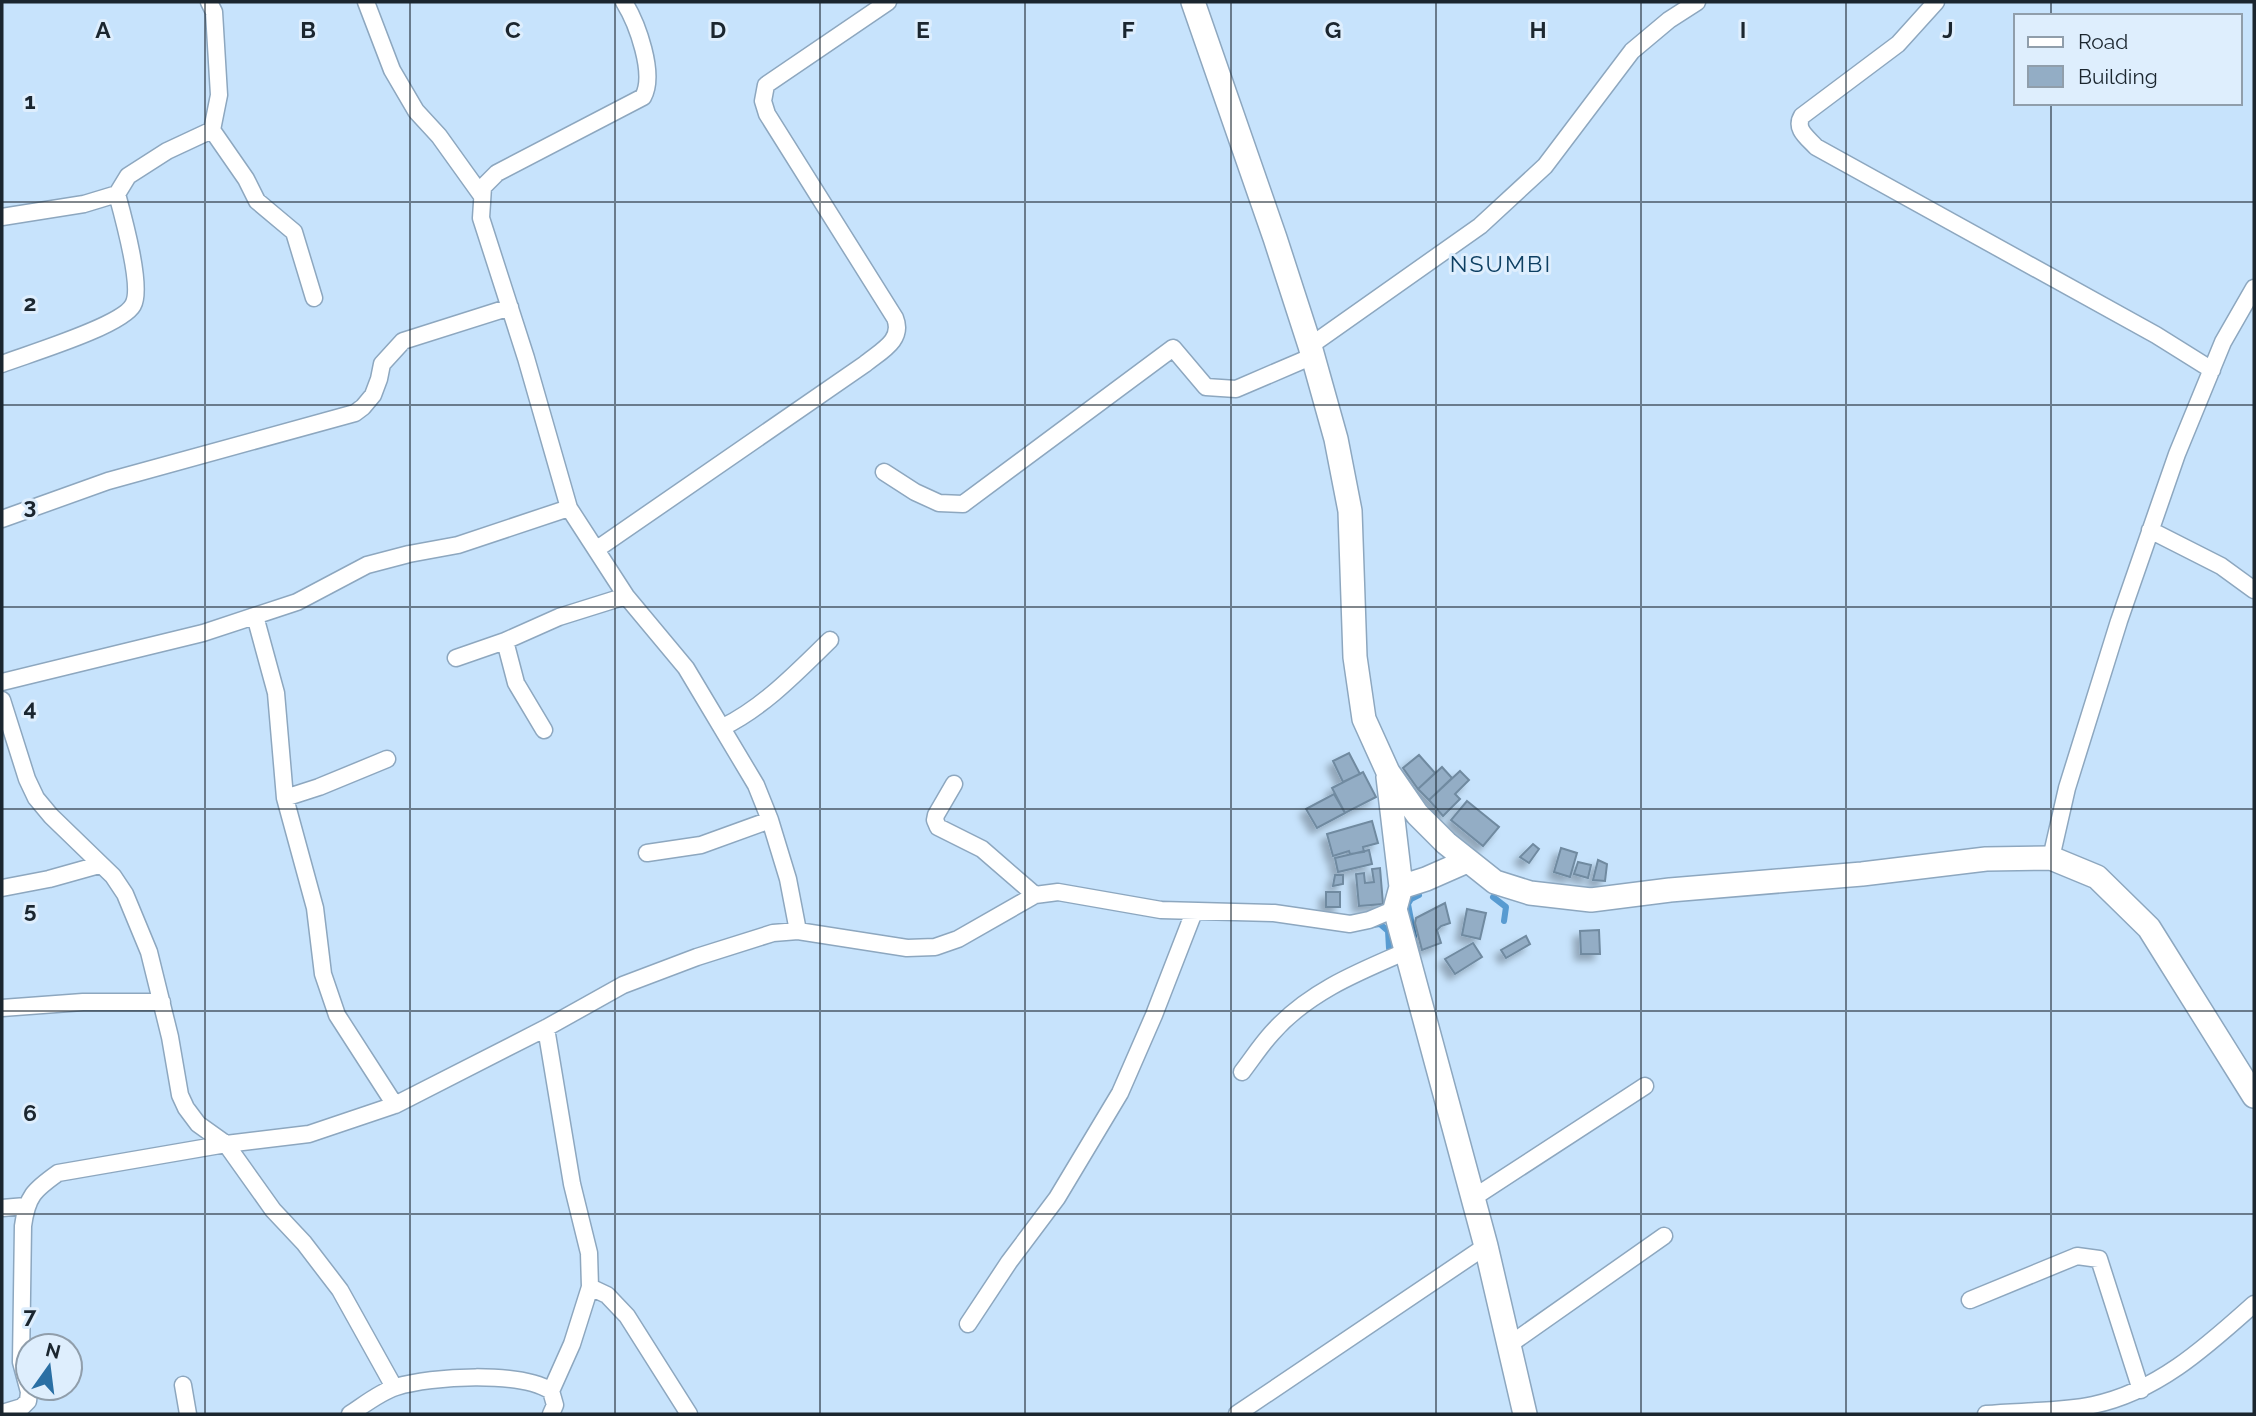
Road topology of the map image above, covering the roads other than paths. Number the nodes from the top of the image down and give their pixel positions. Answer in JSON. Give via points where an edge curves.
{"nodes":[{"id":1,"x":209,"y":2,"type":"edge"},
{"id":2,"x":366,"y":2,"type":"edge"},
{"id":3,"x":624,"y":2,"type":"edge"},
{"id":4,"x":888,"y":2,"type":"edge"},
{"id":5,"x":1193,"y":2,"type":"edge"},
{"id":6,"x":1696,"y":2,"type":"edge"},
{"id":7,"x":1936,"y":2,"type":"edge"},
{"id":8,"x":212,"y":130,"type":"junction"},
{"id":9,"x":117,"y":194,"type":"junction"},
{"id":10,"x":482,"y":196,"type":"junction"},
{"id":11,"x":2,"y":218,"type":"edge"},
{"id":12,"x":2254,"y":288,"type":"edge"},
{"id":13,"x":314,"y":298,"type":"dead end"},
{"id":14,"x":510,"y":307,"type":"junction"},
{"id":15,"x":1311,"y":351,"type":"junction"},
{"id":16,"x":2,"y":364,"type":"edge"},
{"id":17,"x":2212,"y":369,"type":"junction"},
{"id":18,"x":884,"y":472,"type":"dead end"},
{"id":19,"x":569,"y":508,"type":"junction"},
{"id":20,"x":2,"y":519,"type":"edge"},
{"id":21,"x":2150,"y":530,"type":"junction"},
{"id":22,"x":597,"y":549,"type":"junction"},
{"id":23,"x":2254,"y":590,"type":"edge"},
{"id":24,"x":626,"y":596,"type":"junction"},
{"id":25,"x":255,"y":616,"type":"junction"},
{"id":26,"x":830,"y":640,"type":"dead end"},
{"id":27,"x":505,"y":641,"type":"junction"},
{"id":28,"x":456,"y":659,"type":"dead end"},
{"id":29,"x":2,"y":682,"type":"edge"},
{"id":30,"x":2,"y":700,"type":"edge"},
{"id":31,"x":723,"y":727,"type":"junction"},
{"id":32,"x":544,"y":730,"type":"dead end"},
{"id":33,"x":387,"y":759,"type":"dead end"},
{"id":34,"x":1388,"y":772,"type":"junction"},
{"id":35,"x":954,"y":784,"type":"dead end"},
{"id":36,"x":285,"y":798,"type":"junction"},
{"id":37,"x":770,"y":820,"type":"junction"},
{"id":38,"x":647,"y":853,"type":"dead end"},
{"id":39,"x":2051,"y":858,"type":"junction"},
{"id":40,"x":1467,"y":861,"type":"junction"},
{"id":41,"x":100,"y":865,"type":"junction"},
{"id":42,"x":2,"y":888,"type":"edge"},
{"id":43,"x":1035,"y":895,"type":"junction"},
{"id":44,"x":1398,"y":898,"type":"junction"},
{"id":45,"x":1194,"y":912,"type":"junction"},
{"id":46,"x":798,"y":931,"type":"junction"},
{"id":47,"x":1407,"y":951,"type":"junction"},
{"id":48,"x":162,"y":1002,"type":"junction"},
{"id":49,"x":2,"y":1008,"type":"edge"},
{"id":50,"x":546,"y":1028,"type":"junction"},
{"id":51,"x":1242,"y":1072,"type":"dead end"},
{"id":52,"x":1645,"y":1086,"type":"dead end"},
{"id":53,"x":2254,"y":1096,"type":"edge"},
{"id":54,"x":395,"y":1105,"type":"junction"},
{"id":55,"x":226,"y":1144,"type":"junction"},
{"id":56,"x":1473,"y":1198,"type":"junction"},
{"id":57,"x":26,"y":1206,"type":"junction"},
{"id":58,"x":2,"y":1208,"type":"edge"},
{"id":59,"x":1664,"y":1236,"type":"dead end"},
{"id":60,"x":1486,"y":1246,"type":"junction"},
{"id":61,"x":590,"y":1287,"type":"junction"},
{"id":62,"x":1970,"y":1300,"type":"dead end"},
{"id":63,"x":2254,"y":1304,"type":"edge"},
{"id":64,"x":968,"y":1324,"type":"dead end"},
{"id":65,"x":1509,"y":1345,"type":"junction"},
{"id":66,"x":183,"y":1385,"type":"dead end"},
{"id":67,"x":394,"y":1387,"type":"junction"},
{"id":68,"x":2141,"y":1390,"type":"junction"},
{"id":69,"x":551,"y":1391,"type":"junction"},
{"id":70,"x":2121,"y":1406,"type":"edge"},
{"id":71,"x":2,"y":1413,"type":"edge"},
{"id":72,"x":188,"y":1414,"type":"edge"},
{"id":73,"x":350,"y":1414,"type":"edge"},
{"id":74,"x":551,"y":1414,"type":"edge"},
{"id":75,"x":689,"y":1414,"type":"edge"},
{"id":76,"x":1237,"y":1414,"type":"edge"},
{"id":77,"x":1525,"y":1414,"type":"edge"},
{"id":78,"x":1986,"y":1414,"type":"edge"}],
"edges":[{"from":1,"to":8,"type":"street","via":[[214,12],[219,95]]},
{"from":2,"to":10,"type":"street","via":[[391,70],[416,111]]},
{"from":3,"to":10,"type":"street","via":[[634,17],[647,67],[648,89],[643,97],[497,173],[483,187]]},
{"from":4,"to":22,"type":"street","via":[[766,85],[763,101],[895,318],[899,326],[895,339]]},
{"from":5,"to":15,"type":"street"},
{"from":6,"to":15,"type":"street","via":[[1632,51],[1545,166],[1480,226]]},
{"from":7,"to":17,"type":"street","via":[[1898,44],[1802,116],[1799,128],[1816,147]]},
{"from":8,"to":9,"type":"street","via":[[128,176]]},
{"from":8,"to":13,"type":"street","via":[[257,201],[294,232]]},
{"from":9,"to":11,"type":"street"},
{"from":9,"to":16,"type":"street","via":[[137,291],[134,304],[125,315],[102,326]]},
{"from":10,"to":14,"type":"street","via":[[481,218]]},
{"from":12,"to":17,"type":"street"},
{"from":14,"to":19,"type":"street"},
{"from":14,"to":20,"type":"street","via":[[403,341],[382,364],[373,395],[355,413],[107,481]]},
{"from":15,"to":18,"type":"street","via":[[1236,389],[1206,387],[1173,348],[963,504],[939,503]]},
{"from":15,"to":34,"type":"street","via":[[1350,511],[1355,657],[1364,719]]},
{"from":17,"to":21,"type":"street"},
{"from":19,"to":22,"type":"street"},
{"from":19,"to":25,"type":"street","via":[[458,545],[367,565],[298,602]]},
{"from":21,"to":23,"type":"street","via":[[2221,566]]},
{"from":21,"to":39,"type":"street","via":[[2067,788]]},
{"from":22,"to":24,"type":"street"},
{"from":24,"to":27,"type":"street","via":[[559,617]]},
{"from":24,"to":31,"type":"street","via":[[686,668]]},
{"from":25,"to":29,"type":"street"},
{"from":25,"to":36,"type":"street","via":[[276,693]]},
{"from":26,"to":31,"type":"street","via":[[744,717]]},
{"from":27,"to":28,"type":"street"},
{"from":27,"to":32,"type":"street","via":[[516,683]]},
{"from":30,"to":41,"type":"street","via":[[36,798]]},
{"from":31,"to":37,"type":"street"},
{"from":33,"to":36,"type":"street"},
{"from":34,"to":40,"type":"street","via":[[1417,814]]},
{"from":34,"to":44,"type":"street"},
{"from":35,"to":43,"type":"street","via":[[936,815],[938,827],[982,849]]},
{"from":36,"to":54,"type":"street","via":[[314,908],[323,974],[337,1015]]},
{"from":37,"to":38,"type":"street","via":[[701,845]]},
{"from":37,"to":46,"type":"street"},
{"from":39,"to":40,"type":"street","via":[[1986,859],[1591,900],[1530,893],[1495,882]]},
{"from":39,"to":53,"type":"street","via":[[2097,877],[2149,928]]},
{"from":40,"to":44,"type":"street","via":[[1426,879]]},
{"from":41,"to":42,"type":"street"},
{"from":41,"to":48,"type":"street","via":[[125,894],[149,952]]},
{"from":43,"to":45,"type":"street","via":[[1058,892]]},
{"from":43,"to":46,"type":"street","via":[[958,939],[935,947],[907,948]]},
{"from":44,"to":45,"type":"street","via":[[1369,920],[1350,923],[1274,913]]},
{"from":44,"to":47,"type":"street"},
{"from":45,"to":64,"type":"street","via":[[1120,1093],[1056,1198]]},
{"from":46,"to":50,"type":"street","via":[[773,933],[697,957],[635,981]]},
{"from":47,"to":51,"type":"street","via":[[1335,982],[1300,1007],[1272,1033]]},
{"from":47,"to":56,"type":"street"},
{"from":48,"to":49,"type":"street"},
{"from":48,"to":55,"type":"street","via":[[180,1095],[198,1124]]},
{"from":50,"to":54,"type":"street"},
{"from":50,"to":61,"type":"street","via":[[572,1184],[589,1253]]},
{"from":52,"to":56,"type":"street"},
{"from":54,"to":55,"type":"street","via":[[309,1134]]},
{"from":55,"to":57,"type":"street","via":[[58,1173],[36,1189]]},
{"from":55,"to":67,"type":"street","via":[[273,1210],[341,1290]]},
{"from":56,"to":60,"type":"street"},
{"from":57,"to":58,"type":"street"},
{"from":57,"to":71,"type":"street","via":[[21,1362],[29,1401],[22,1408]]},
{"from":59,"to":65,"type":"street"},
{"from":60,"to":65,"type":"street"},
{"from":60,"to":76,"type":"street"},
{"from":61,"to":69,"type":"street"},
{"from":61,"to":75,"type":"street","via":[[607,1295],[627,1315]]},
{"from":62,"to":68,"type":"street","via":[[2077,1255],[2099,1259]]},
{"from":63,"to":68,"type":"street","via":[[2209,1344]]},
{"from":65,"to":77,"type":"street"},
{"from":66,"to":72,"type":"street"},
{"from":67,"to":69,"type":"street","via":[[452,1378],[500,1378],[539,1383]]},
{"from":67,"to":73,"type":"street"},
{"from":68,"to":70,"type":"street"},
{"from":69,"to":74,"type":"street","via":[[555,1405]]},
{"from":70,"to":78,"type":"street"}]}
